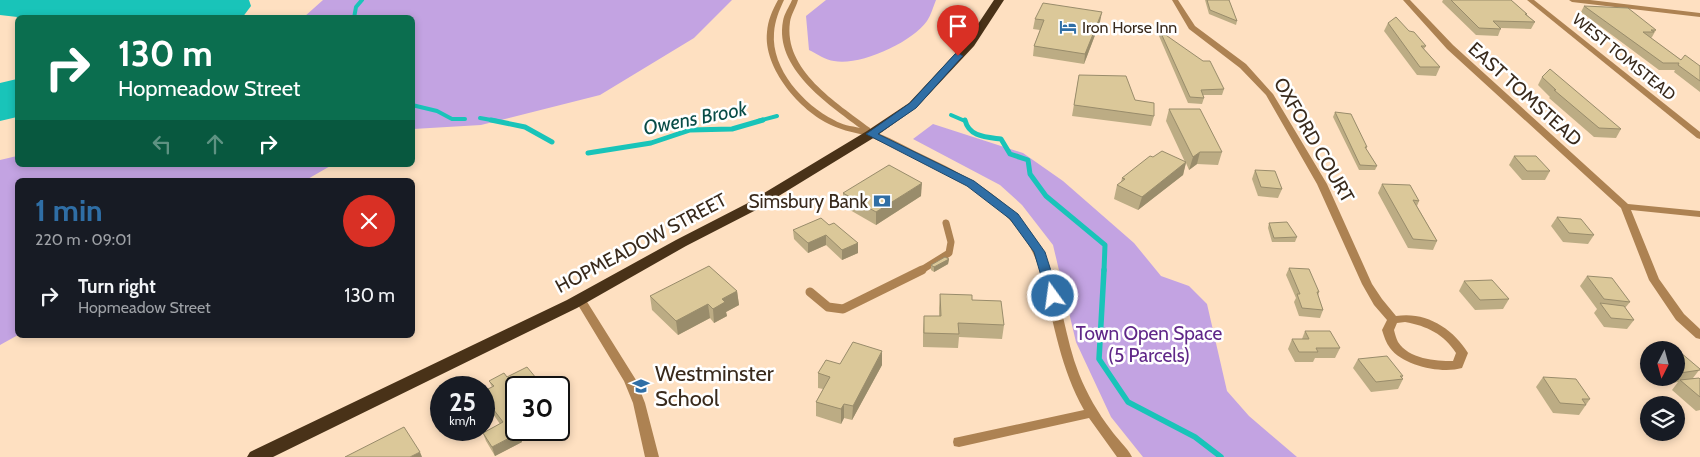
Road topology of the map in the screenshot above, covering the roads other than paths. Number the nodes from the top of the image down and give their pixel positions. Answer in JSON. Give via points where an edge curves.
{"nodes":[{"id":1,"x":781,"y":0,"type":"edge"},
{"id":2,"x":795,"y":0,"type":"edge"},
{"id":3,"x":999,"y":0,"type":"edge"},
{"id":4,"x":1175,"y":0,"type":"edge"},
{"id":5,"x":1406,"y":0,"type":"edge"},
{"id":6,"x":1530,"y":0,"type":"edge"},
{"id":7,"x":1572,"y":0,"type":"edge"},
{"id":8,"x":1610,"y":2,"type":"edge"},
{"id":9,"x":1700,"y":15,"type":"edge"},
{"id":10,"x":871,"y":134,"type":"junction"},
{"id":11,"x":1700,"y":136,"type":"edge"},
{"id":12,"x":1626,"y":207,"type":"junction"},
{"id":13,"x":1700,"y":214,"type":"edge"},
{"id":14,"x":946,"y":223,"type":"dead end"},
{"id":15,"x":810,"y":292,"type":"dead end"},
{"id":16,"x":580,"y":300,"type":"junction"},
{"id":17,"x":1394,"y":320,"type":"junction"},
{"id":18,"x":1700,"y":335,"type":"edge"},
{"id":19,"x":1092,"y":413,"type":"junction"},
{"id":20,"x":959,"y":442,"type":"dead end"},
{"id":21,"x":256,"y":457,"type":"edge"},
{"id":22,"x":652,"y":457,"type":"edge"},
{"id":23,"x":1125,"y":457,"type":"edge"}],
"edges":[{"from":1,"to":10,"type":"street","via":[[770,23],[771,51],[778,70],[799,97],[828,121]]},
{"from":2,"to":10,"type":"street","via":[[784,26],[790,56],[817,91]]},
{"from":3,"to":10,"type":"highway","name":"HOPMEADOW STREET","via":[[970,44],[913,106]]},
{"from":4,"to":17,"type":"street","name":"OXFORD COURT","via":[[1192,27],[1243,66],[1269,94],[1322,184],[1367,284]]},
{"from":5,"to":12,"type":"street","name":"EAST TOMSTEAD","via":[[1450,47]]},
{"from":6,"to":11,"type":"street","name":"WEST TOMSTEAD"},
{"from":7,"to":8,"type":"street"},
{"from":8,"to":9,"type":"street"},
{"from":10,"to":16,"type":"highway","name":"HOPMEADOW STREET","via":[[750,207]]},
{"from":10,"to":19,"type":"street","via":[[970,183],[1014,216],[1040,252],[1063,344],[1075,381]]},
{"from":12,"to":13,"type":"street"},
{"from":12,"to":18,"type":"street","via":[[1659,288],[1680,317]]},
{"from":14,"to":15,"type":"lane","via":[[952,244],[949,254],[909,278],[843,309],[821,304]]},
{"from":16,"to":21,"type":"highway","name":"HOPMEADOW STREET"},
{"from":16,"to":22,"type":"street","via":[[630,380]]},
{"from":17,"to":17,"type":"street","via":[[1405,318],[1433,324],[1455,342],[1462,353],[1458,364],[1442,366],[1408,357],[1394,346],[1388,330]]},
{"from":19,"to":20,"type":"street"},
{"from":19,"to":23,"type":"street"}]}
